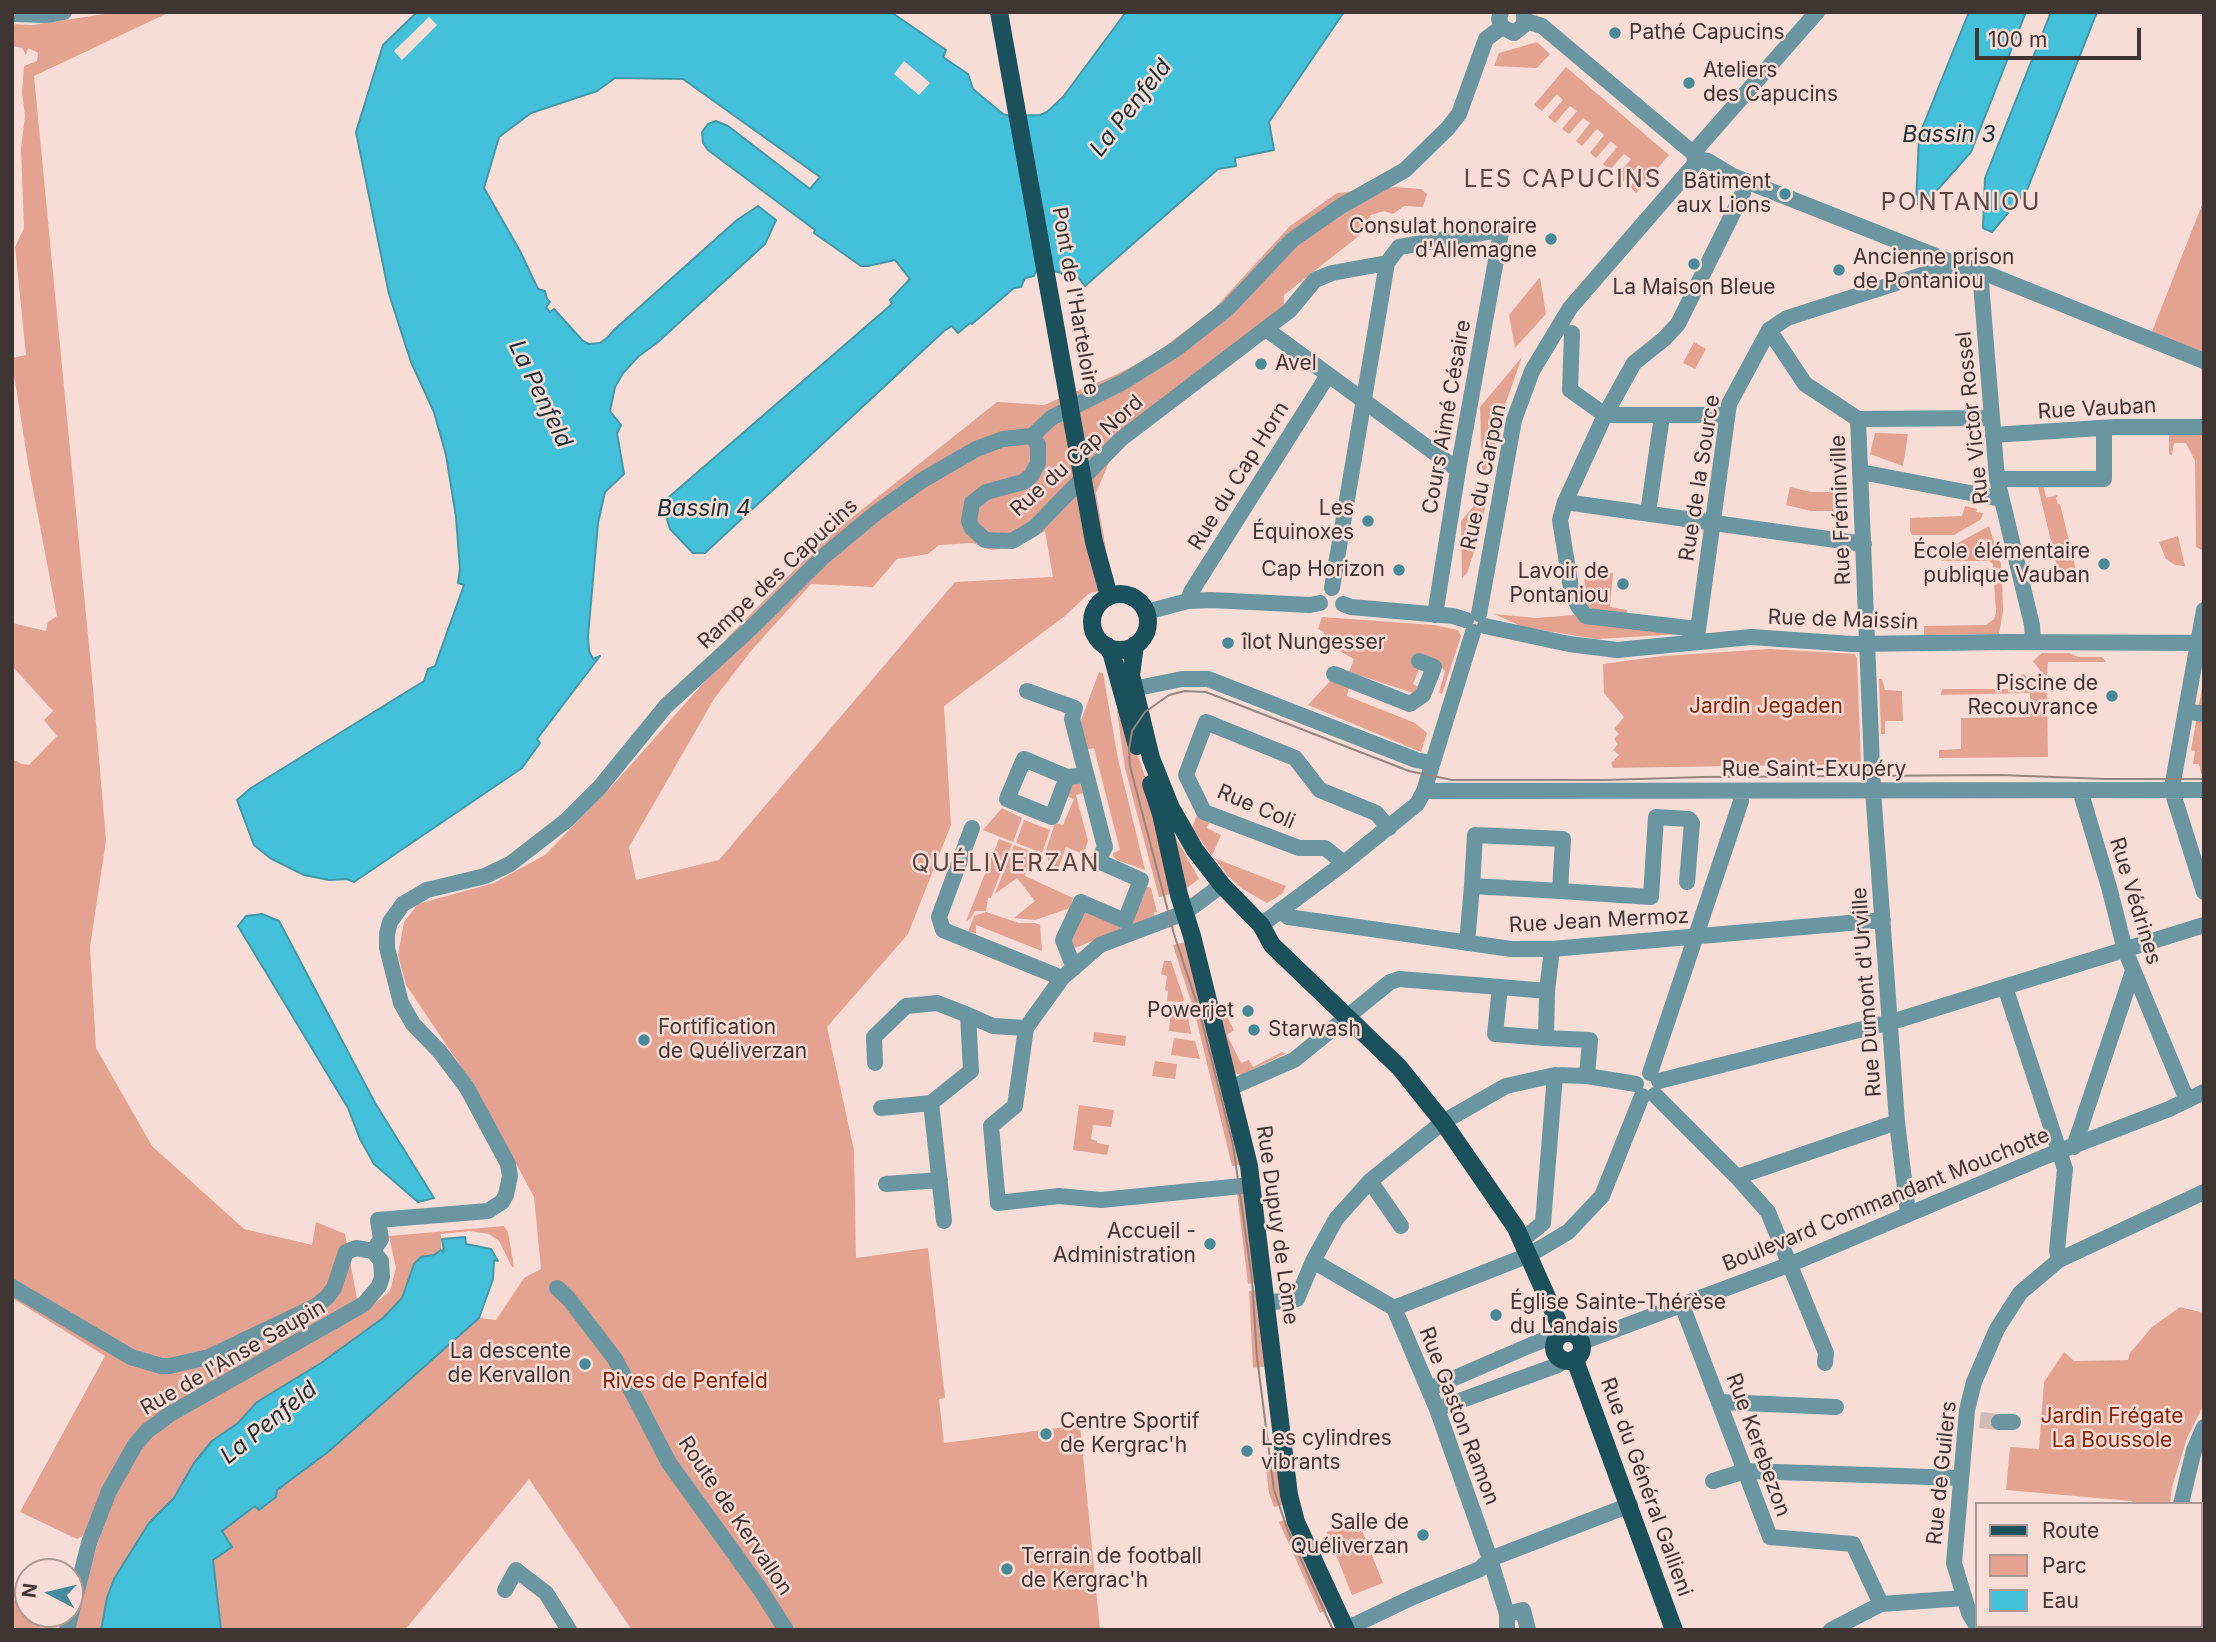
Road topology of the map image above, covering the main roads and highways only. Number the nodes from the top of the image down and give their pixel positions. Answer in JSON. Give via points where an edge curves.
{"nodes":[{"id":1,"x":999,"y":12,"type":"edge"},
{"id":2,"x":1109,"y":596,"type":"junction"},
{"id":3,"x":1135,"y":645,"type":"junction"},
{"id":4,"x":1107,"y":646,"type":"junction"},
{"id":5,"x":1151,"y":784,"type":"junction"},
{"id":6,"x":1218,"y":888,"type":"junction"},
{"id":7,"x":1272,"y":945,"type":"junction"},
{"id":8,"x":1559,"y":1337,"type":"junction"},
{"id":9,"x":1568,"y":1360,"type":"junction"},
{"id":10,"x":1346,"y":1629,"type":"edge"},
{"id":11,"x":1674,"y":1630,"type":"edge"}],
"edges":[{"from":1,"to":2,"type":"main road","name":"Pont de l'Harteloire","via":[[1094,541]]},
{"from":2,"to":3,"type":"main road","via":[[1131,596],[1143,606],[1146,631]]},
{"from":2,"to":4,"type":"main road","via":[[1096,608],[1093,619],[1095,634]]},
{"from":3,"to":4,"type":"main road"},
{"from":3,"to":6,"type":"main road","name":"Rue du Général Gallieni","via":[[1133,690],[1152,758],[1171,808]]},
{"from":4,"to":5,"type":"main road","name":"Rue du Général Gallieni"},
{"from":5,"to":6,"type":"main road","name":"Rue du Général Gallieni","via":[[1191,861]]},
{"from":5,"to":10,"type":"main road","name":"Rue Dupuy de Lôme","via":[[1252,1185],[1289,1495],[1296,1522]]},
{"from":6,"to":7,"type":"main road","name":"Rue du Général Gallieni"},
{"from":6,"to":7,"type":"main road","name":"Rue du Général Gallieni","via":[[1261,925]]},
{"from":7,"to":8,"type":"main road","name":"Rue du Général Gallieni","via":[[1399,1067],[1443,1122],[1516,1228]]},
{"from":8,"to":9,"type":"main road","name":"Rue du Général Gallieni","via":[[1555,1354]]},
{"from":8,"to":9,"type":"main road","name":"Rue du Général Gallieni","via":[[1574,1334],[1582,1342],[1581,1352]]},
{"from":9,"to":11,"type":"main road","name":"Rue du Général Gallieni","via":[[1630,1505]]}]}
